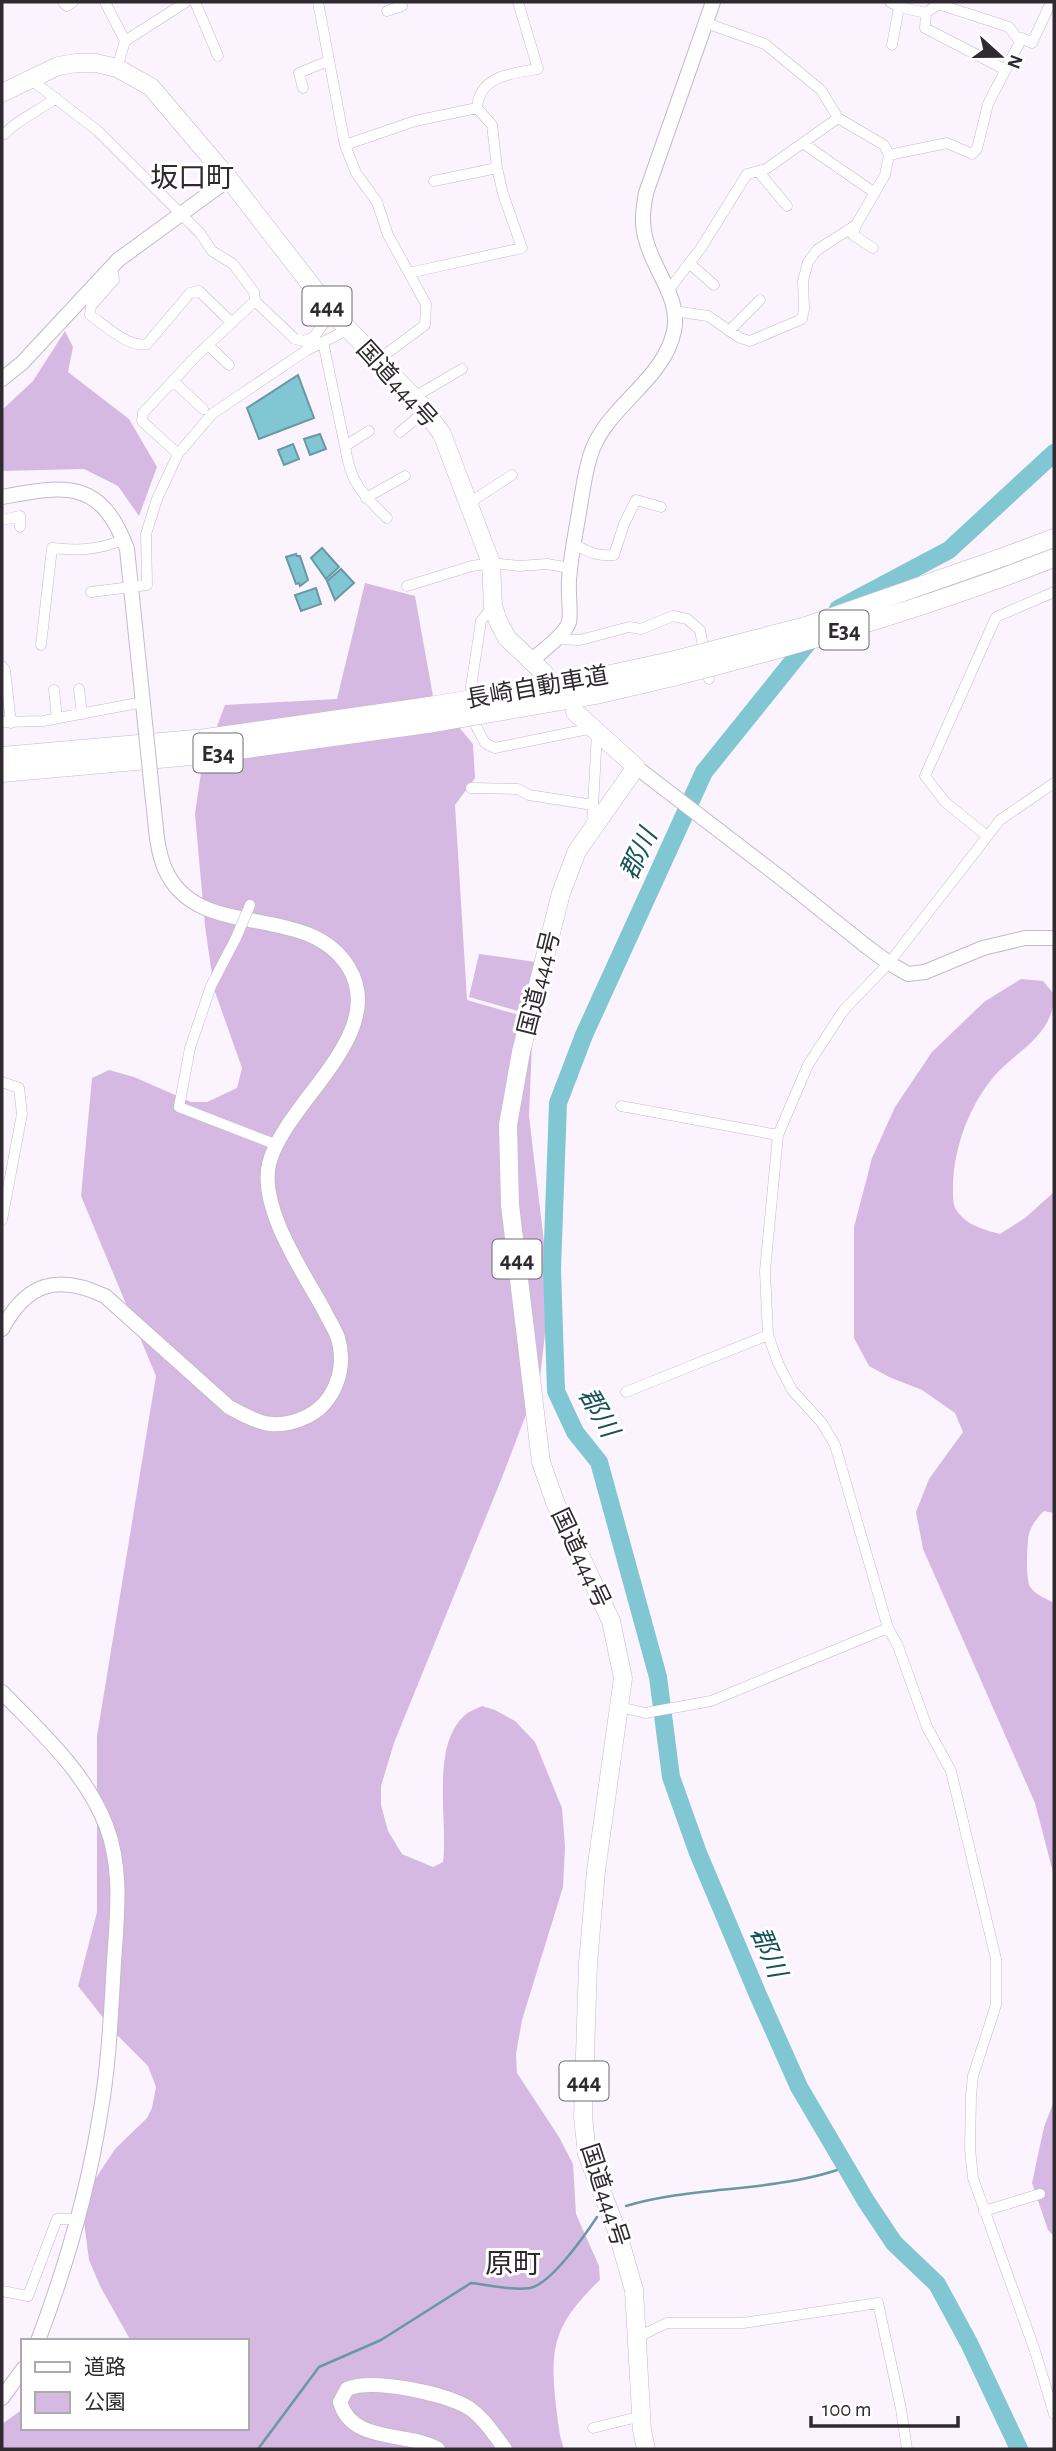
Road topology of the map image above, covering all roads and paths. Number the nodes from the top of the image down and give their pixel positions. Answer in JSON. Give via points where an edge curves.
{"nodes":[{"id":1,"x":63,"y":2,"type":"edge"},
{"id":2,"x":73,"y":2,"type":"edge"},
{"id":3,"x":105,"y":2,"type":"edge"},
{"id":4,"x":186,"y":2,"type":"edge"},
{"id":5,"x":195,"y":2,"type":"edge"},
{"id":6,"x":318,"y":2,"type":"edge"},
{"id":7,"x":400,"y":2,"type":"edge"},
{"id":8,"x":517,"y":2,"type":"edge"},
{"id":9,"x":712,"y":2,"type":"edge"},
{"id":10,"x":1051,"y":2,"type":"edge"},
{"id":11,"x":895,"y":4,"type":"edge"},
{"id":12,"x":387,"y":12,"type":"dead end"},
{"id":13,"x":926,"y":13,"type":"junction"},
{"id":14,"x":1050,"y":14,"type":"edge"},
{"id":15,"x":706,"y":23,"type":"junction"},
{"id":16,"x":125,"y":41,"type":"junction"},
{"id":17,"x":1020,"y":42,"type":"junction"},
{"id":18,"x":892,"y":45,"type":"dead end"},
{"id":19,"x":218,"y":57,"type":"dead end"},
{"id":20,"x":328,"y":61,"type":"junction"},
{"id":21,"x":117,"y":68,"type":"junction"},
{"id":22,"x":1004,"y":69,"type":"junction"},
{"id":23,"x":29,"y":79,"type":"junction"},
{"id":24,"x":303,"y":88,"type":"dead end"},
{"id":25,"x":2,"y":93,"type":"edge"},
{"id":26,"x":56,"y":98,"type":"junction"},
{"id":27,"x":477,"y":107,"type":"junction"},
{"id":28,"x":838,"y":118,"type":"junction"},
{"id":29,"x":5,"y":134,"type":"dead end"},
{"id":30,"x":804,"y":144,"type":"junction"},
{"id":31,"x":345,"y":145,"type":"junction"},
{"id":32,"x":889,"y":155,"type":"junction"},
{"id":33,"x":497,"y":168,"type":"junction"},
{"id":34,"x":758,"y":171,"type":"junction"},
{"id":35,"x":229,"y":179,"type":"junction"},
{"id":36,"x":434,"y":181,"type":"dead end"},
{"id":37,"x":876,"y":193,"type":"junction"},
{"id":38,"x":787,"y":206,"type":"dead end"},
{"id":39,"x":180,"y":215,"type":"junction"},
{"id":40,"x":856,"y":225,"type":"junction"},
{"id":41,"x":873,"y":248,"type":"dead end"},
{"id":42,"x":690,"y":263,"type":"junction"},
{"id":43,"x":112,"y":266,"type":"junction"},
{"id":44,"x":409,"y":273,"type":"junction"},
{"id":45,"x":714,"y":285,"type":"dead end"},
{"id":46,"x":667,"y":290,"type":"junction"},
{"id":47,"x":255,"y":300,"type":"junction"},
{"id":48,"x":760,"y":300,"type":"dead end"},
{"id":49,"x":674,"y":311,"type":"junction"},
{"id":50,"x":332,"y":312,"type":"junction"},
{"id":51,"x":232,"y":323,"type":"junction"},
{"id":52,"x":347,"y":330,"type":"junction"},
{"id":53,"x":729,"y":331,"type":"junction"},
{"id":54,"x":323,"y":342,"type":"junction"},
{"id":55,"x":208,"y":345,"type":"junction"},
{"id":56,"x":379,"y":359,"type":"junction"},
{"id":57,"x":229,"y":365,"type":"dead end"},
{"id":58,"x":462,"y":369,"type":"dead end"},
{"id":59,"x":2,"y":379,"type":"edge"},
{"id":60,"x":173,"y":381,"type":"junction"},
{"id":61,"x":419,"y":404,"type":"junction"},
{"id":62,"x":203,"y":409,"type":"dead end"},
{"id":63,"x":369,"y":431,"type":"dead end"},
{"id":64,"x":400,"y":432,"type":"dead end"},
{"id":65,"x":345,"y":446,"type":"junction"},
{"id":66,"x":178,"y":454,"type":"junction"},
{"id":67,"x":512,"y":475,"type":"dead end"},
{"id":68,"x":405,"y":476,"type":"dead end"},
{"id":69,"x":2,"y":497,"type":"edge"},
{"id":70,"x":366,"y":498,"type":"junction"},
{"id":71,"x":468,"y":503,"type":"junction"},
{"id":72,"x":661,"y":508,"type":"dead end"},
{"id":73,"x":387,"y":518,"type":"dead end"},
{"id":74,"x":2,"y":520,"type":"edge"},
{"id":75,"x":20,"y":527,"type":"dead end"},
{"id":76,"x":1054,"y":538,"type":"edge"},
{"id":77,"x":124,"y":539,"type":"junction"},
{"id":78,"x":573,"y":544,"type":"junction"},
{"id":79,"x":1054,"y":558,"type":"edge"},
{"id":80,"x":491,"y":564,"type":"junction"},
{"id":81,"x":1009,"y":565,"type":"junction"},
{"id":82,"x":570,"y":568,"type":"junction"},
{"id":83,"x":407,"y":586,"type":"dead end"},
{"id":84,"x":132,"y":588,"type":"junction"},
{"id":85,"x":91,"y":592,"type":"dead end"},
{"id":86,"x":1054,"y":592,"type":"edge"},
{"id":87,"x":494,"y":606,"type":"junction"},
{"id":88,"x":555,"y":639,"type":"junction"},
{"id":89,"x":41,"y":645,"type":"dead end"},
{"id":90,"x":532,"y":660,"type":"junction"},
{"id":91,"x":2,"y":666,"type":"edge"},
{"id":92,"x":546,"y":675,"type":"dead end"},
{"id":93,"x":709,"y":679,"type":"dead end"},
{"id":94,"x":54,"y":690,"type":"dead end"},
{"id":95,"x":79,"y":690,"type":"dead end"},
{"id":96,"x":144,"y":707,"type":"junction"},
{"id":97,"x":575,"y":712,"type":"dead end"},
{"id":98,"x":82,"y":713,"type":"junction"},
{"id":99,"x":432,"y":715,"type":"junction"},
{"id":100,"x":57,"y":718,"type":"junction"},
{"id":101,"x":6,"y":722,"type":"edge"},
{"id":102,"x":595,"y":730,"type":"junction"},
{"id":103,"x":2,"y":756,"type":"edge"},
{"id":104,"x":636,"y":768,"type":"junction"},
{"id":105,"x":2,"y":773,"type":"edge"},
{"id":106,"x":1054,"y":783,"type":"edge"},
{"id":107,"x":471,"y":788,"type":"dead end"},
{"id":108,"x":593,"y":805,"type":"junction"},
{"id":109,"x":592,"y":828,"type":"junction"},
{"id":110,"x":987,"y":836,"type":"junction"},
{"id":111,"x":250,"y":905,"type":"dead end"},
{"id":112,"x":1054,"y":938,"type":"edge"},
{"id":113,"x":889,"y":963,"type":"junction"},
{"id":114,"x":2,"y":1082,"type":"edge"},
{"id":115,"x":621,"y":1106,"type":"dead end"},
{"id":116,"x":778,"y":1135,"type":"junction"},
{"id":117,"x":277,"y":1145,"type":"junction"},
{"id":118,"x":2,"y":1220,"type":"edge"},
{"id":119,"x":2,"y":1329,"type":"edge"},
{"id":120,"x":768,"y":1335,"type":"junction"},
{"id":121,"x":626,"y":1392,"type":"dead end"},
{"id":122,"x":888,"y":1628,"type":"junction"},
{"id":123,"x":2,"y":1692,"type":"edge"},
{"id":124,"x":620,"y":1707,"type":"junction"},
{"id":125,"x":1040,"y":2194,"type":"dead end"},
{"id":126,"x":984,"y":2211,"type":"junction"},
{"id":127,"x":76,"y":2219,"type":"junction"},
{"id":128,"x":2,"y":2291,"type":"edge"},
{"id":129,"x":638,"y":2337,"type":"junction"},
{"id":130,"x":39,"y":2339,"type":"edge"},
{"id":131,"x":21,"y":2372,"type":"edge"},
{"id":132,"x":2,"y":2398,"type":"edge"},
{"id":133,"x":1054,"y":2414,"type":"edge"},
{"id":134,"x":642,"y":2416,"type":"junction"},
{"id":135,"x":593,"y":2428,"type":"dead end"},
{"id":136,"x":438,"y":2449,"type":"edge"},
{"id":137,"x":505,"y":2449,"type":"edge"},
{"id":138,"x":646,"y":2449,"type":"edge"},
{"id":139,"x":907,"y":2449,"type":"edge"}],
"edges":[{"from":1,"to":2,"type":"street","via":[[67,6]]},
{"from":3,"to":16,"type":"street"},
{"from":4,"to":16,"type":"street"},
{"from":5,"to":19,"type":"street"},
{"from":6,"to":20,"type":"street"},
{"from":7,"to":12,"type":"street","via":[[402,6]]},
{"from":8,"to":27,"type":"street","via":[[538,69],[494,79],[477,97]]},
{"from":9,"to":15,"type":"street"},
{"from":10,"to":14,"type":"street"},
{"from":11,"to":13,"type":"street"},
{"from":11,"to":18,"type":"street"},
{"from":13,"to":17,"type":"street","via":[[938,4],[1009,27]]},
{"from":13,"to":22,"type":"street","via":[[925,28]]},
{"from":14,"to":17,"type":"street","via":[[1032,43],[1022,38]]},
{"from":15,"to":28,"type":"street","via":[[765,44],[821,90]]},
{"from":15,"to":46,"type":"street","via":[[643,208],[646,243]]},
{"from":16,"to":21,"type":"street"},
{"from":17,"to":22,"type":"street"},
{"from":20,"to":24,"type":"street","via":[[299,73]]},
{"from":20,"to":31,"type":"street"},
{"from":21,"to":23,"type":"highway","name":"国道444号","number":"444","via":[[76,63]]},
{"from":21,"to":35,"type":"highway","name":"国道444号","number":"444","via":[[150,87]]},
{"from":22,"to":32,"type":"street","via":[[972,154],[947,144]]},
{"from":23,"to":25,"type":"highway","name":"国道444号","number":"444"},
{"from":23,"to":26,"type":"street"},
{"from":26,"to":29,"type":"street"},
{"from":26,"to":39,"type":"street","via":[[98,131]]},
{"from":27,"to":31,"type":"street","via":[[415,121]]},
{"from":27,"to":33,"type":"street","via":[[492,125]]},
{"from":28,"to":30,"type":"street"},
{"from":28,"to":32,"type":"street","via":[[884,145]]},
{"from":30,"to":34,"type":"street"},
{"from":30,"to":37,"type":"street"},
{"from":31,"to":44,"type":"street"},
{"from":32,"to":37,"type":"street"},
{"from":33,"to":36,"type":"street"},
{"from":33,"to":44,"type":"street","via":[[522,248]]},
{"from":34,"to":38,"type":"street"},
{"from":34,"to":42,"type":"street","via":[[747,174]]},
{"from":35,"to":39,"type":"street"},
{"from":35,"to":50,"type":"highway","name":"国道444号","number":"444"},
{"from":37,"to":40,"type":"street"},
{"from":39,"to":43,"type":"street"},
{"from":39,"to":47,"type":"street","via":[[212,251],[233,264]]},
{"from":40,"to":41,"type":"street","via":[[853,235]]},
{"from":40,"to":53,"type":"street","via":[[817,250],[808,262],[802,319],[750,341]]},
{"from":42,"to":45,"type":"street"},
{"from":42,"to":46,"type":"street"},
{"from":43,"to":51,"type":"street","via":[[114,280],[91,306],[90,315],[129,341],[147,344],[190,293],[199,292]]},
{"from":43,"to":59,"type":"street"},
{"from":44,"to":56,"type":"street","via":[[426,304],[425,325]]},
{"from":46,"to":49,"type":"street"},
{"from":47,"to":50,"type":"street","via":[[295,339],[304,341],[314,337]]},
{"from":47,"to":51,"type":"street"},
{"from":48,"to":53,"type":"street"},
{"from":49,"to":53,"type":"street","via":[[708,316]]},
{"from":49,"to":78,"type":"street","via":[[675,329],[668,349],[593,447]]},
{"from":50,"to":52,"type":"highway","name":"国道444号","number":"444"},
{"from":51,"to":55,"type":"street"},
{"from":52,"to":54,"type":"street"},
{"from":52,"to":56,"type":"highway","name":"国道444号","number":"444"},
{"from":54,"to":65,"type":"street"},
{"from":54,"to":66,"type":"street","via":[[212,414]]},
{"from":55,"to":57,"type":"street"},
{"from":55,"to":60,"type":"street"},
{"from":56,"to":61,"type":"highway","name":"国道444号","number":"444"},
{"from":58,"to":61,"type":"street"},
{"from":60,"to":62,"type":"street"},
{"from":60,"to":66,"type":"street","via":[[143,413],[142,421]]},
{"from":61,"to":64,"type":"street"},
{"from":61,"to":71,"type":"highway","name":"国道444号","number":"444","via":[[442,434]]},
{"from":63,"to":65,"type":"street"},
{"from":65,"to":70,"type":"street","via":[[348,470]]},
{"from":66,"to":84,"type":"street","via":[[146,534],[147,585]]},
{"from":67,"to":71,"type":"street"},
{"from":68,"to":70,"type":"street"},
{"from":69,"to":77,"type":"street","via":[[62,488],[86,494],[106,507]]},
{"from":70,"to":73,"type":"street"},
{"from":71,"to":80,"type":"highway","name":"国道444号","number":"444"},
{"from":72,"to":78,"type":"street","via":[[636,500],[614,555],[603,556]]},
{"from":74,"to":75,"type":"street","via":[[20,516]]},
{"from":76,"to":81,"type":"highway","name":"長崎自動車道","number":"E34"},
{"from":77,"to":84,"type":"street"},
{"from":77,"to":89,"type":"street","via":[[78,551],[52,548]]},
{"from":78,"to":82,"type":"street"},
{"from":79,"to":81,"type":"highway","name":"長崎自動車道","number":"E34"},
{"from":80,"to":82,"type":"street"},
{"from":80,"to":83,"type":"street"},
{"from":80,"to":87,"type":"highway","name":"国道444号","number":"444"},
{"from":81,"to":99,"type":"highway","name":"長崎自動車道","number":"E34","bridge":true,"via":[[674,668],[592,678]]},
{"from":82,"to":88,"type":"street","via":[[569,623]]},
{"from":84,"to":85,"type":"street"},
{"from":84,"to":96,"type":"street"},
{"from":86,"to":110,"type":"street","via":[[996,617],[925,776],[945,802]]},
{"from":87,"to":90,"type":"highway","name":"国道444号","number":"444","via":[[507,638]]},
{"from":87,"to":102,"type":"street","via":[[481,621],[471,687],[476,726],[485,743],[495,748]]},
{"from":88,"to":90,"type":"street"},
{"from":88,"to":93,"type":"street","via":[[580,640],[629,627],[641,629],[673,616],[687,619],[700,630]]},
{"from":90,"to":92,"type":"highway","name":"国道444号","number":"444"},
{"from":91,"to":101,"type":"street"},
{"from":94,"to":100,"type":"street"},
{"from":95,"to":98,"type":"street"},
{"from":96,"to":98,"type":"street"},
{"from":96,"to":117,"type":"street","bridge":true,"via":[[159,852],[178,890],[195,904],[218,913],[314,935],[335,950],[350,969],[356,990],[350,1036]]},
{"from":97,"to":102,"type":"highway"},
{"from":98,"to":100,"type":"street"},
{"from":99,"to":103,"type":"highway","name":"長崎自動車道","number":"E34"},
{"from":99,"to":105,"type":"highway","name":"長崎自動車道","number":"E34","via":[[202,755]]},
{"from":100,"to":101,"type":"street"},
{"from":102,"to":104,"type":"highway"},
{"from":102,"to":108,"type":"street"},
{"from":104,"to":109,"type":"highway","name":"国道444号","number":"444"},
{"from":104,"to":113,"type":"street"},
{"from":106,"to":110,"type":"street","via":[[1000,820]]},
{"from":107,"to":108,"type":"street","via":[[518,789]]},
{"from":108,"to":109,"type":"street"},
{"from":109,"to":124,"type":"highway","name":"国道444号","number":"444","via":[[577,851],[561,893],[521,1052],[508,1125],[509,1178],[541,1462],[611,1621],[623,1678]]},
{"from":110,"to":113,"type":"street"},
{"from":111,"to":117,"type":"street","bridge":true,"via":[[211,986],[190,1048],[179,1107]]},
{"from":112,"to":113,"type":"street","via":[[1025,938],[983,947],[925,972],[908,974]]},
{"from":113,"to":116,"type":"street","via":[[843,1011],[808,1065]]},
{"from":114,"to":118,"type":"street","via":[[19,1088],[22,1114]]},
{"from":115,"to":116,"type":"street"},
{"from":116,"to":120,"type":"street","via":[[765,1271]]},
{"from":117,"to":119,"type":"street","via":[[266,1187],[274,1216],[338,1338],[342,1361],[327,1402],[312,1414],[292,1424],[269,1425],[250,1419],[229,1407],[105,1296],[82,1286],[39,1288],[21,1301]]},
{"from":120,"to":121,"type":"street"},
{"from":120,"to":122,"type":"street","via":[[792,1390],[835,1445]]},
{"from":122,"to":124,"type":"street","via":[[710,1701],[645,1713]]},
{"from":122,"to":126,"type":"street","via":[[927,1727],[951,1771],[996,1959],[996,2005],[971,2095],[973,2178]]},
{"from":123,"to":127,"type":"street","via":[[78,1771],[107,1827],[116,1860],[117,1924],[101,2113]]},
{"from":124,"to":129,"type":"highway","name":"国道444号","number":"444","via":[[588,1963],[583,2117],[587,2154],[634,2290]]},
{"from":125,"to":126,"type":"street"},
{"from":126,"to":133,"type":"street"},
{"from":127,"to":128,"type":"street","via":[[57,2219],[28,2296]]},
{"from":127,"to":130,"type":"street"},
{"from":129,"to":134,"type":"highway","name":"国道444号","number":"444"},
{"from":129,"to":139,"type":"street","via":[[667,2323],[743,2323],[878,2304]]},
{"from":131,"to":132,"type":"street"},
{"from":134,"to":135,"type":"street"},
{"from":134,"to":138,"type":"highway","name":"国道444号","number":"444"},
{"from":136,"to":137,"type":"street","via":[[356,2426],[342,2409],[346,2389],[359,2384],[387,2385],[444,2397],[470,2409]]}]}
